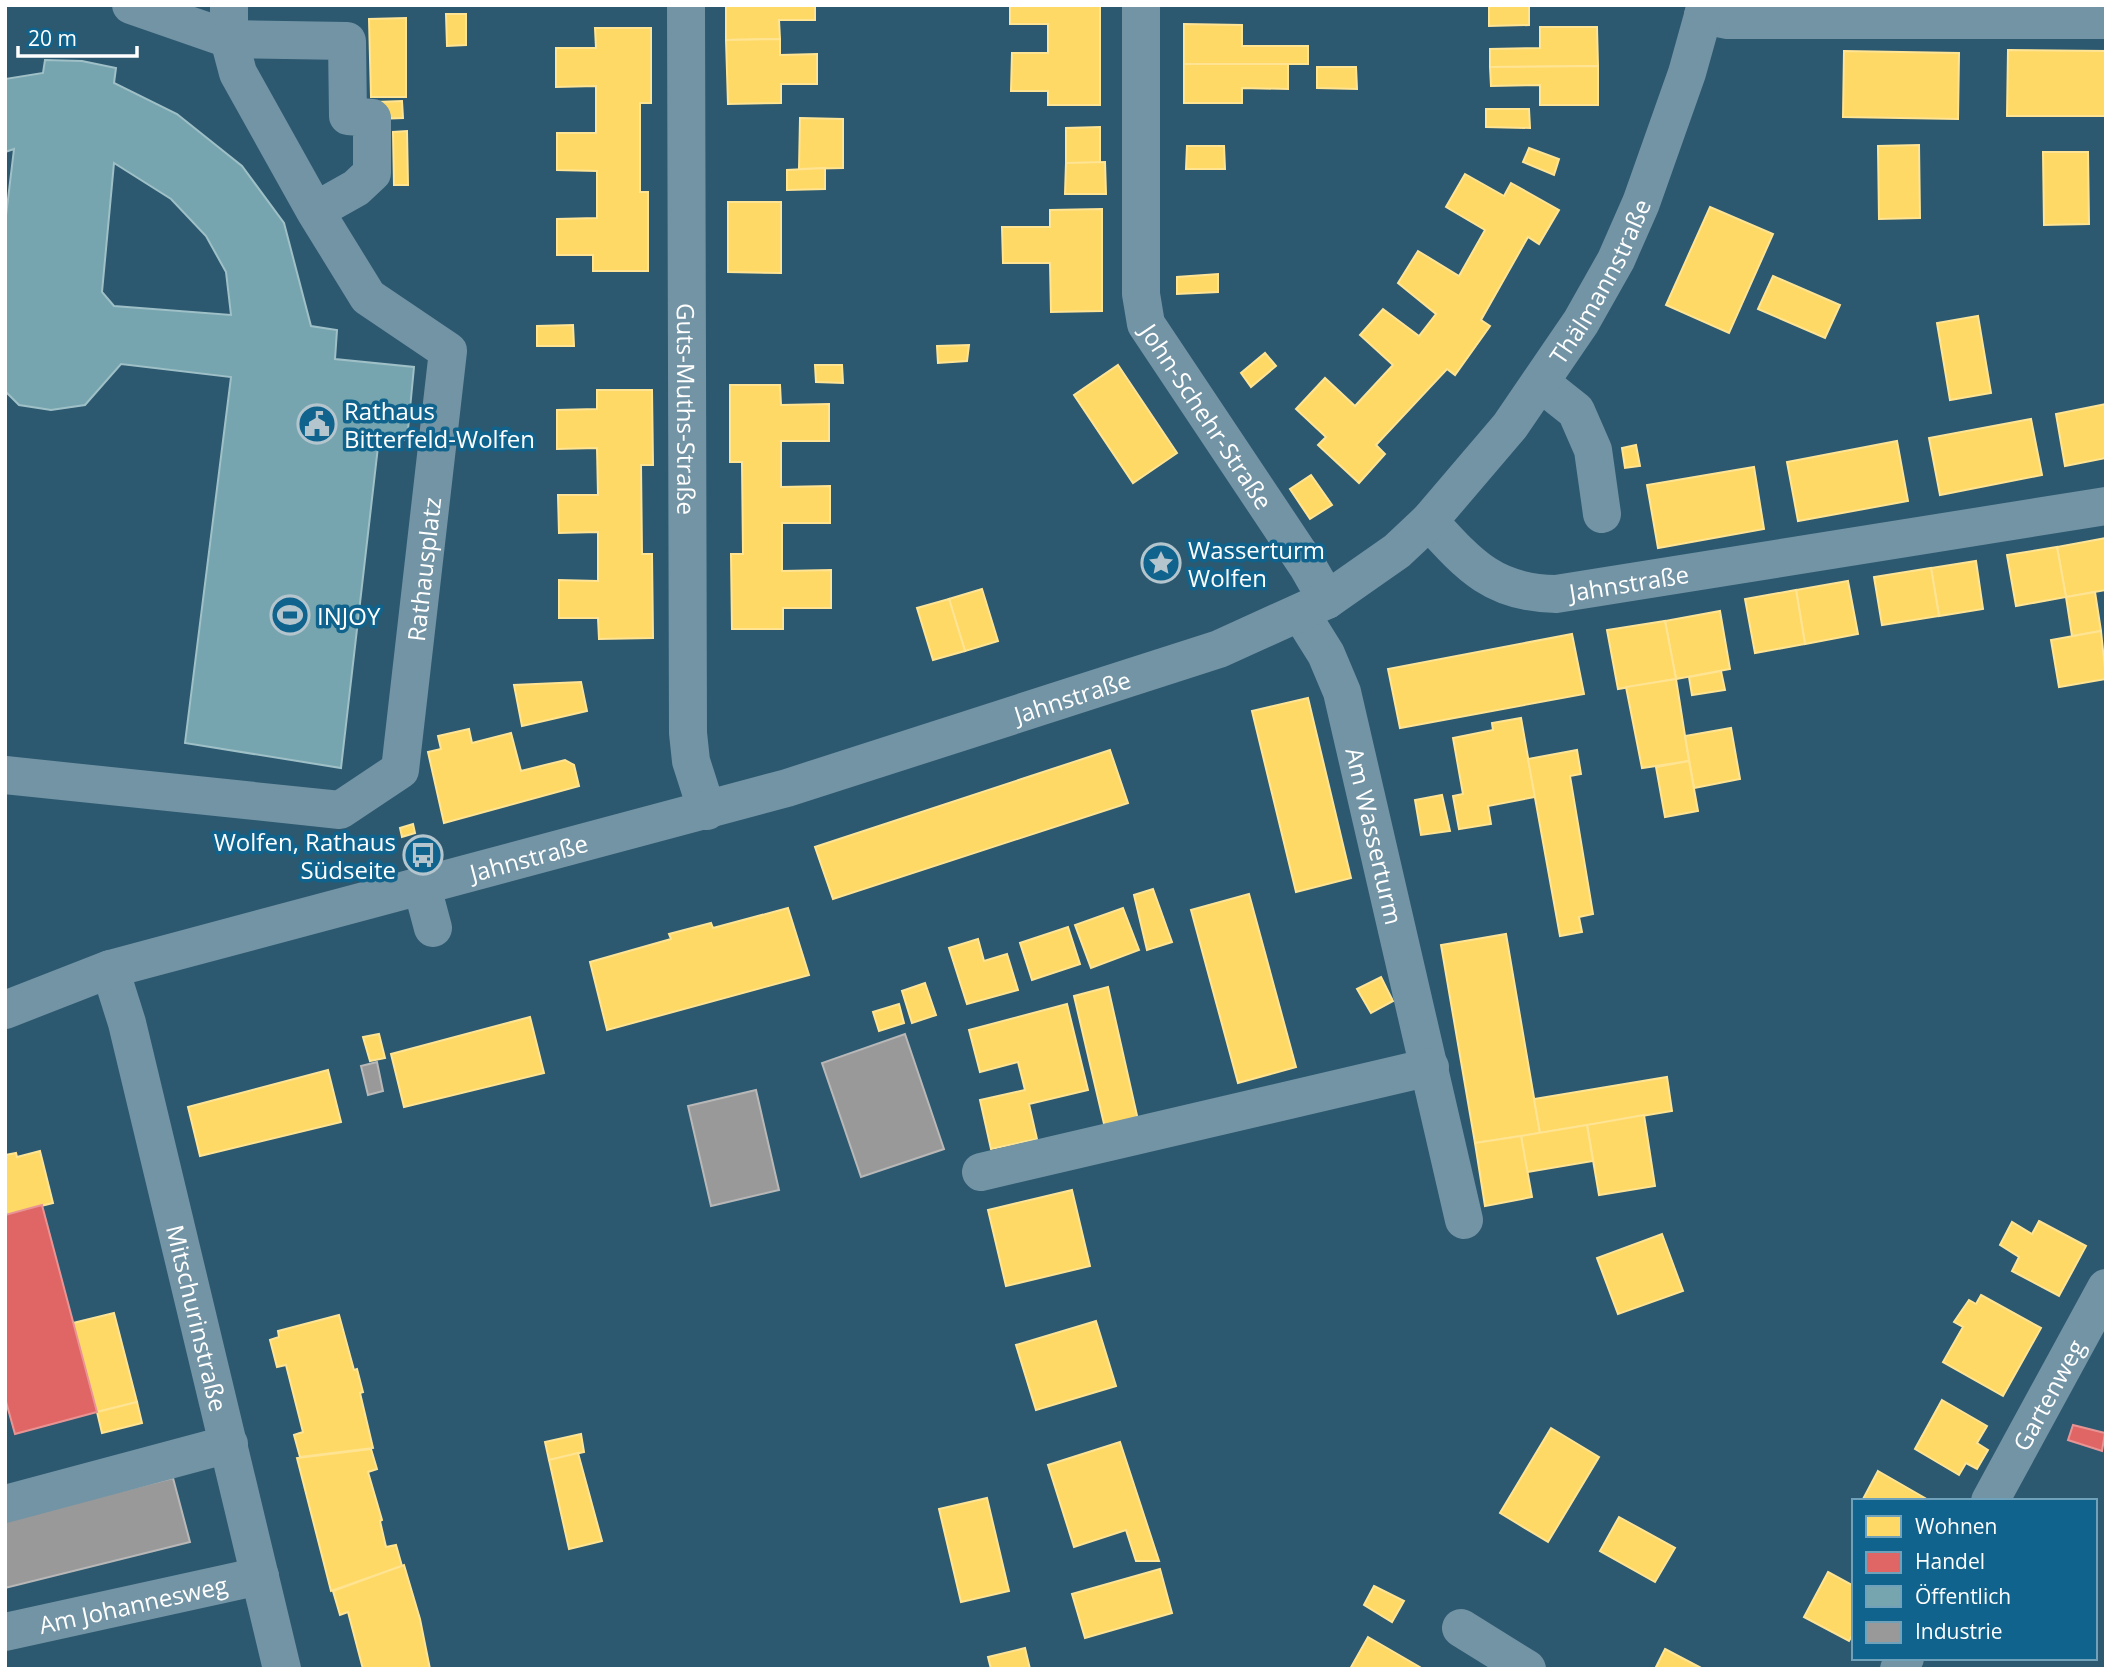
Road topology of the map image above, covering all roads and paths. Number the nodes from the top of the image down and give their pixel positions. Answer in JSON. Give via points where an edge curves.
{"nodes":[{"id":1,"x":131,"y":5,"type":"edge"},
{"id":2,"x":686,"y":5,"type":"edge"},
{"id":3,"x":1141,"y":5,"type":"edge"},
{"id":4,"x":1705,"y":10,"type":"edge"},
{"id":5,"x":2106,"y":20,"type":"edge"},
{"id":6,"x":229,"y":22,"type":"edge"},
{"id":7,"x":315,"y":211,"type":"junction"},
{"id":8,"x":1542,"y":384,"type":"junction"},
{"id":9,"x":2106,"y":506,"type":"edge"},
{"id":10,"x":1602,"y":514,"type":"dead end"},
{"id":11,"x":1429,"y":521,"type":"junction"},
{"id":12,"x":1314,"y":607,"type":"junction"},
{"id":13,"x":5,"y":775,"type":"edge"},
{"id":14,"x":707,"y":811,"type":"junction"},
{"id":15,"x":422,"y":887,"type":"junction"},
{"id":16,"x":433,"y":928,"type":"dead end"},
{"id":17,"x":110,"y":969,"type":"junction"},
{"id":18,"x":5,"y":1010,"type":"edge"},
{"id":19,"x":1430,"y":1068,"type":"junction"},
{"id":20,"x":981,"y":1172,"type":"dead end"},
{"id":21,"x":1464,"y":1220,"type":"dead end"},
{"id":22,"x":2106,"y":1288,"type":"edge"},
{"id":23,"x":229,"y":1444,"type":"junction"},
{"id":24,"x":1991,"y":1499,"type":"edge"},
{"id":25,"x":5,"y":1504,"type":"edge"},
{"id":26,"x":260,"y":1576,"type":"junction"},
{"id":27,"x":1461,"y":1628,"type":"dead end"},
{"id":28,"x":5,"y":1632,"type":"edge"},
{"id":29,"x":282,"y":1669,"type":"edge"},
{"id":30,"x":1527,"y":1669,"type":"edge"}],
"edges":[{"from":1,"to":6,"type":"street"},
{"from":2,"to":14,"type":"street","name":"Guts-Muths-Straße","via":[[688,733],[691,761]]},
{"from":3,"to":12,"type":"street","name":"John-Schehr-Straße","via":[[1141,294],[1146,324],[1308,567]]},
{"from":4,"to":5,"type":"street","via":[[1737,20]]},
{"from":4,"to":8,"type":"street","name":"Thälmannstraße","via":[[1688,73],[1641,203],[1616,260]]},
{"from":6,"to":7,"type":"street","name":"Rathausplatz","via":[[238,73]]},
{"from":6,"to":7,"type":"street","via":[[347,41],[348,116],[372,118],[372,173],[356,188]]},
{"from":7,"to":13,"type":"street","name":"Rathausplatz","via":[[368,297],[448,351],[400,770],[340,810]]},
{"from":8,"to":10,"type":"street","via":[[1576,411],[1593,450]]},
{"from":8,"to":11,"type":"street","name":"Thälmannstraße"},
{"from":9,"to":11,"type":"street","name":"Jahnstraße","via":[[1556,594],[1520,591],[1483,575]]},
{"from":11,"to":12,"type":"street","name":"Jahnstraße","via":[[1397,551]]},
{"from":12,"to":14,"type":"street","name":"Jahnstraße","via":[[1219,649]]},
{"from":12,"to":19,"type":"street","name":"Am Wasserturm","via":[[1342,692]]},
{"from":14,"to":15,"type":"street","name":"Jahnstraße"},
{"from":15,"to":16,"type":"street"},
{"from":15,"to":17,"type":"street","name":"Jahnstraße"},
{"from":17,"to":18,"type":"street","name":"Jahnstraße"},
{"from":17,"to":23,"type":"street","name":"Mitschurinstraße"},
{"from":19,"to":20,"type":"street"},
{"from":19,"to":21,"type":"street","name":"Am Wasserturm"},
{"from":22,"to":24,"type":"street","name":"Gartenweg"},
{"from":23,"to":25,"type":"street"},
{"from":23,"to":26,"type":"street","name":"Mitschurinstraße"},
{"from":26,"to":28,"type":"street","name":"Am Johannesweg"},
{"from":26,"to":29,"type":"street","name":"Mitschurinstraße"},
{"from":27,"to":30,"type":"street"}]}
